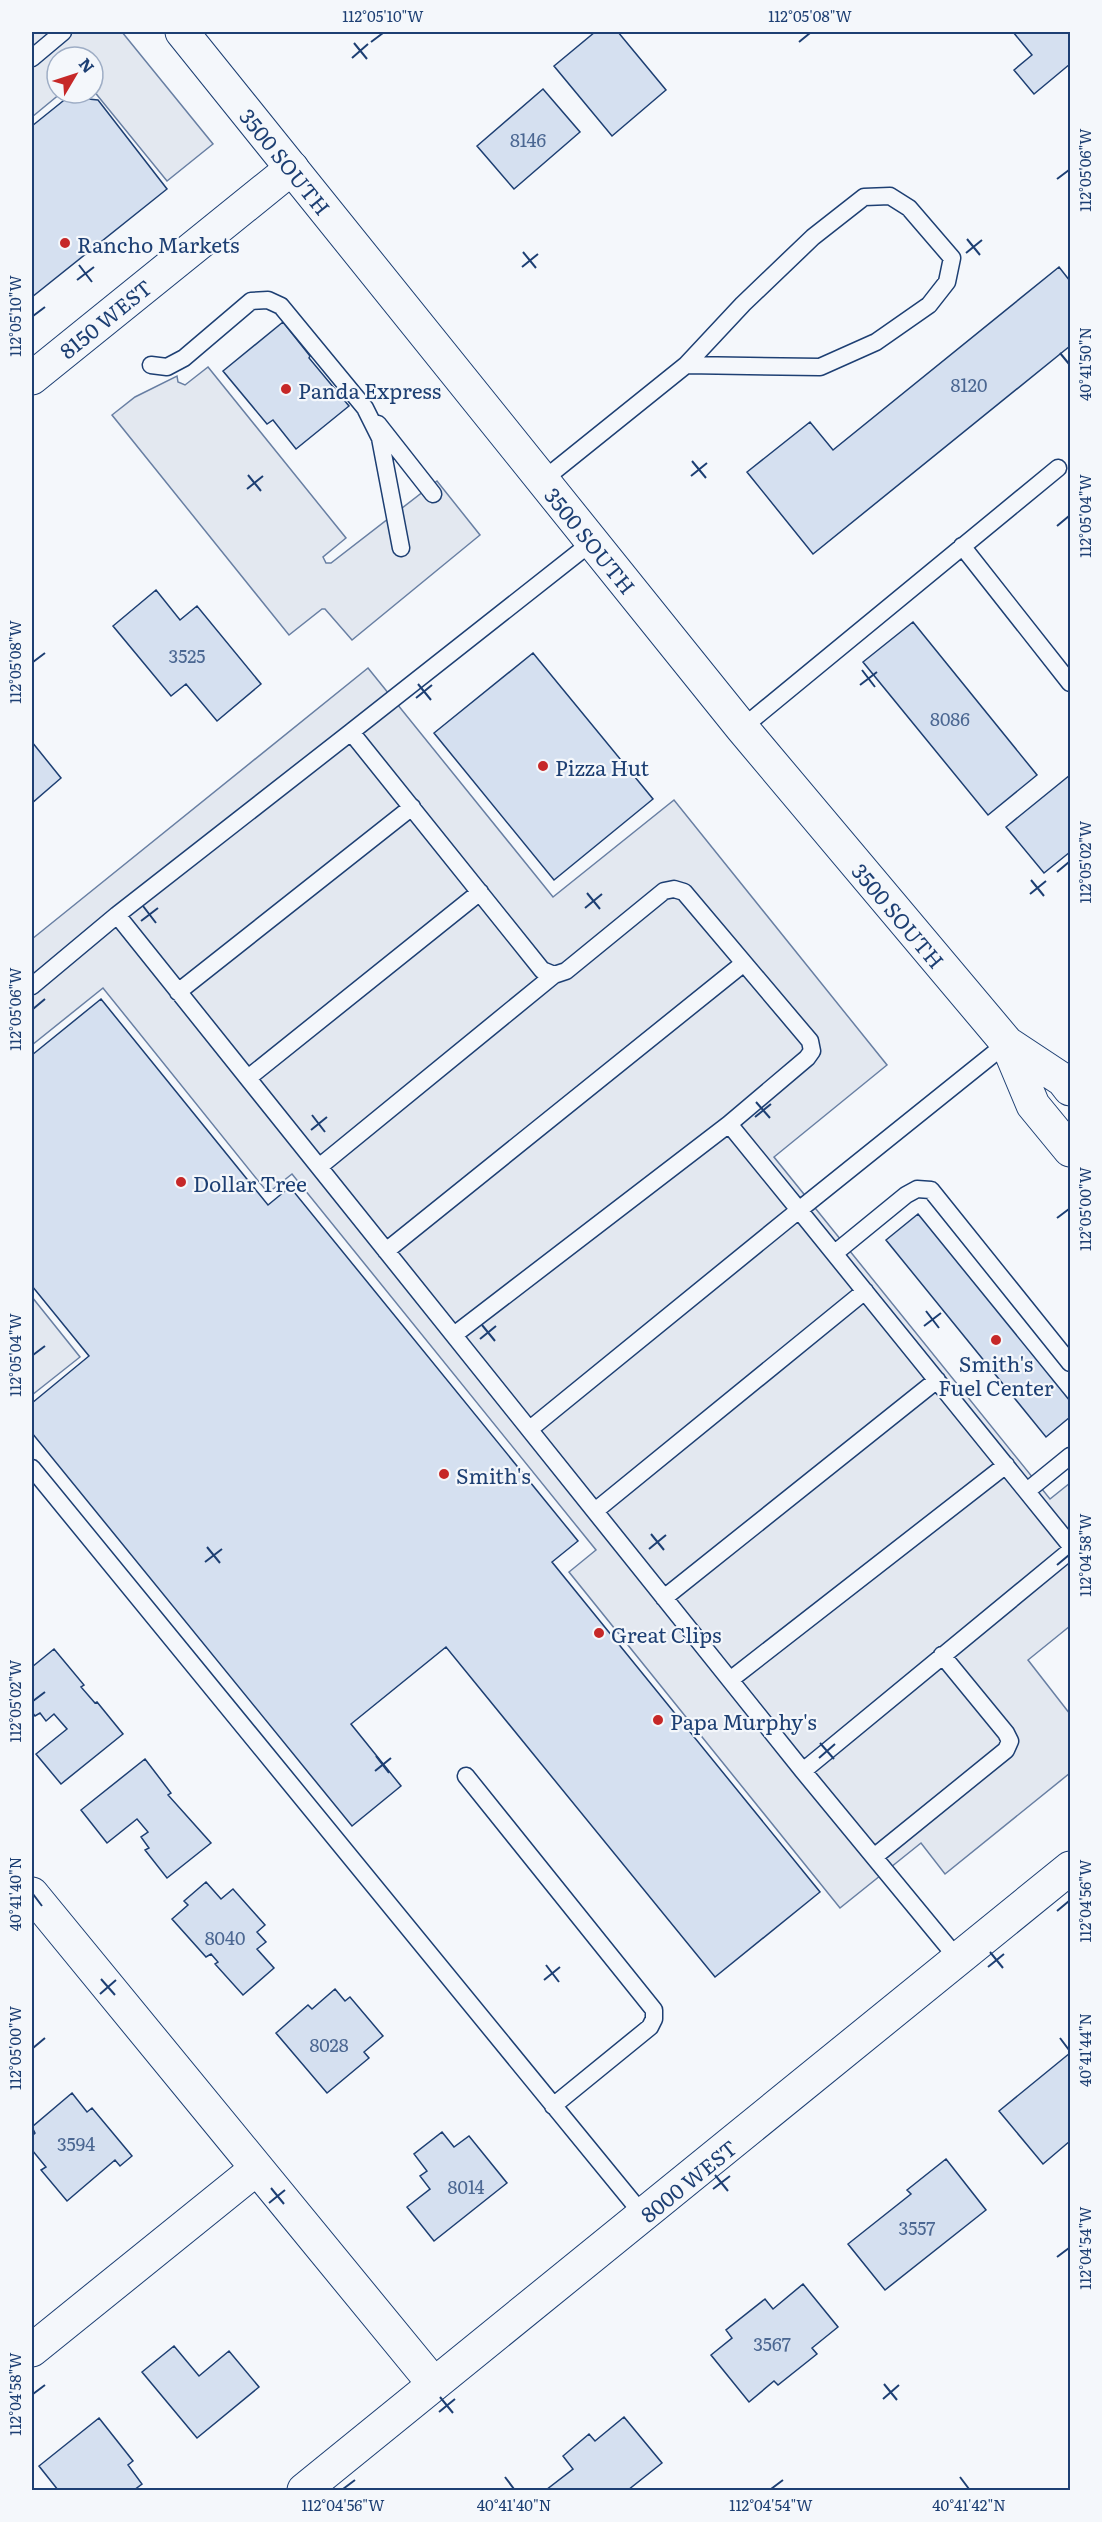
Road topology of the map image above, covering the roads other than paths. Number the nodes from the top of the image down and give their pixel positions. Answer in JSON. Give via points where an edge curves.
{"nodes":[{"id":1,"x":63,"y":32,"type":"edge"},
{"id":2,"x":182,"y":32,"type":"edge"},
{"id":3,"x":32,"y":58,"type":"edge"},
{"id":4,"x":292,"y":168,"type":"junction"},
{"id":5,"x":151,"y":365,"type":"dead end"},
{"id":6,"x":686,"y":366,"type":"junction"},
{"id":7,"x":32,"y":378,"type":"edge"},
{"id":8,"x":365,"y":408,"type":"junction"},
{"id":9,"x":1058,"y":468,"type":"dead end"},
{"id":10,"x":543,"y":480,"type":"junction"},
{"id":11,"x":433,"y":494,"type":"dead end"},
{"id":12,"x":592,"y":542,"type":"junction"},
{"id":13,"x":962,"y":546,"type":"junction"},
{"id":14,"x":400,"y":548,"type":"dead end"},
{"id":15,"x":1071,"y":683,"type":"edge"},
{"id":16,"x":742,"y":728,"type":"junction"},
{"id":17,"x":351,"y":732,"type":"junction"},
{"id":18,"x":412,"y":807,"type":"junction"},
{"id":19,"x":480,"y":892,"type":"junction"},
{"id":20,"x":117,"y":915,"type":"junction"},
{"id":21,"x":744,"y":963,"type":"junction"},
{"id":22,"x":554,"y":975,"type":"junction"},
{"id":23,"x":32,"y":986,"type":"edge"},
{"id":24,"x":178,"y":992,"type":"junction"},
{"id":25,"x":1007,"y":1043,"type":"junction"},
{"id":26,"x":248,"y":1078,"type":"junction"},
{"id":27,"x":1071,"y":1089,"type":"edge"},
{"id":28,"x":729,"y":1124,"type":"junction"},
{"id":29,"x":1071,"y":1150,"type":"edge"},
{"id":30,"x":319,"y":1167,"type":"junction"},
{"id":31,"x":799,"y":1210,"type":"junction"},
{"id":32,"x":386,"y":1251,"type":"junction"},
{"id":33,"x":835,"y":1253,"type":"junction"},
{"id":34,"x":866,"y":1292,"type":"junction"},
{"id":35,"x":454,"y":1335,"type":"junction"},
{"id":36,"x":1071,"y":1363,"type":"edge"},
{"id":37,"x":937,"y":1380,"type":"junction"},
{"id":38,"x":530,"y":1429,"type":"junction"},
{"id":39,"x":1071,"y":1456,"type":"edge"},
{"id":40,"x":1006,"y":1466,"type":"junction"},
{"id":41,"x":32,"y":1468,"type":"edge"},
{"id":42,"x":1027,"y":1491,"type":"junction"},
{"id":43,"x":595,"y":1511,"type":"junction"},
{"id":44,"x":1071,"y":1545,"type":"edge"},
{"id":45,"x":1071,"y":1551,"type":"edge"},
{"id":46,"x":664,"y":1598,"type":"junction"},
{"id":47,"x":942,"y":1655,"type":"junction"},
{"id":48,"x":730,"y":1680,"type":"junction"},
{"id":49,"x":803,"y":1771,"type":"junction"},
{"id":50,"x":466,"y":1776,"type":"dead end"},
{"id":51,"x":874,"y":1857,"type":"junction"},
{"id":52,"x":1071,"y":1868,"type":"edge"},
{"id":53,"x":32,"y":1894,"type":"edge"},
{"id":54,"x":958,"y":1959,"type":"junction"},
{"id":55,"x":554,"y":2106,"type":"junction"},
{"id":56,"x":256,"y":2169,"type":"junction"},
{"id":57,"x":644,"y":2216,"type":"junction"},
{"id":58,"x":32,"y":2350,"type":"edge"},
{"id":59,"x":434,"y":2384,"type":"junction"},
{"id":60,"x":304,"y":2490,"type":"edge"}],
"edges":[{"from":1,"to":3,"type":"lane"},
{"from":2,"to":4,"type":"street","name":"3500 SOUTH"},
{"from":4,"to":7,"type":"street","name":"8150 WEST"},
{"from":4,"to":10,"type":"street","name":"3500 SOUTH"},
{"from":5,"to":8,"type":"lane","via":[[167,367],[184,358],[252,301],[268,300],[281,306]]},
{"from":6,"to":6,"type":"lane","via":[[805,244],[864,197],[890,196],[909,208],[952,258],[947,282],[929,305],[876,342],[820,367]]},
{"from":6,"to":10,"type":"lane"},
{"from":8,"to":11,"type":"lane"},
{"from":8,"to":14,"type":"lane","via":[[380,438]]},
{"from":9,"to":13,"type":"lane"},
{"from":10,"to":12,"type":"street","name":"3500 SOUTH"},
{"from":12,"to":16,"type":"street","name":"3500 SOUTH"},
{"from":12,"to":17,"type":"lane"},
{"from":13,"to":15,"type":"lane"},
{"from":13,"to":16,"type":"lane"},
{"from":16,"to":25,"type":"street","name":"3500 SOUTH"},
{"from":17,"to":18,"type":"lane"},
{"from":17,"to":20,"type":"lane"},
{"from":18,"to":19,"type":"lane"},
{"from":18,"to":24,"type":"lane"},
{"from":19,"to":22,"type":"lane","via":[[542,970]]},
{"from":19,"to":26,"type":"lane"},
{"from":20,"to":23,"type":"lane"},
{"from":20,"to":24,"type":"lane"},
{"from":21,"to":22,"type":"lane","via":[[684,892],[674,889],[664,891],[566,971]]},
{"from":21,"to":28,"type":"lane","via":[[810,1041],[812,1051]]},
{"from":21,"to":32,"type":"lane"},
{"from":22,"to":30,"type":"lane"},
{"from":24,"to":26,"type":"lane"},
{"from":25,"to":27,"type":"street","name":"3500 SOUTH"},
{"from":25,"to":29,"type":"street","name":"3500 SOUTH","via":[[1033,1105]]},
{"from":25,"to":31,"type":"lane"},
{"from":26,"to":30,"type":"lane"},
{"from":28,"to":31,"type":"lane"},
{"from":28,"to":35,"type":"lane"},
{"from":30,"to":32,"type":"lane"},
{"from":31,"to":33,"type":"lane"},
{"from":31,"to":38,"type":"lane"},
{"from":32,"to":35,"type":"lane"},
{"from":33,"to":34,"type":"lane"},
{"from":33,"to":36,"type":"lane","via":[[906,1195],[917,1189],[931,1190]]},
{"from":34,"to":37,"type":"lane"},
{"from":34,"to":43,"type":"lane"},
{"from":35,"to":38,"type":"lane"},
{"from":37,"to":40,"type":"lane"},
{"from":37,"to":46,"type":"lane"},
{"from":38,"to":43,"type":"lane"},
{"from":39,"to":42,"type":"lane"},
{"from":40,"to":42,"type":"lane"},
{"from":40,"to":48,"type":"lane"},
{"from":41,"to":55,"type":"lane"},
{"from":42,"to":44,"type":"lane"},
{"from":43,"to":46,"type":"lane"},
{"from":45,"to":47,"type":"lane"},
{"from":46,"to":48,"type":"lane"},
{"from":47,"to":49,"type":"lane"},
{"from":47,"to":51,"type":"lane","via":[[1010,1741],[1006,1750]]},
{"from":48,"to":49,"type":"lane"},
{"from":49,"to":51,"type":"lane"},
{"from":50,"to":55,"type":"lane","via":[[654,2010],[650,2027]]},
{"from":51,"to":54,"type":"lane"},
{"from":52,"to":54,"type":"street","name":"8000 WEST"},
{"from":53,"to":56,"type":"street"},
{"from":54,"to":57,"type":"street","name":"8000 WEST"},
{"from":55,"to":57,"type":"lane"},
{"from":56,"to":58,"type":"street"},
{"from":56,"to":59,"type":"street"},
{"from":57,"to":59,"type":"street","name":"8000 WEST"},
{"from":59,"to":60,"type":"street","name":"8000 WEST"}]}
